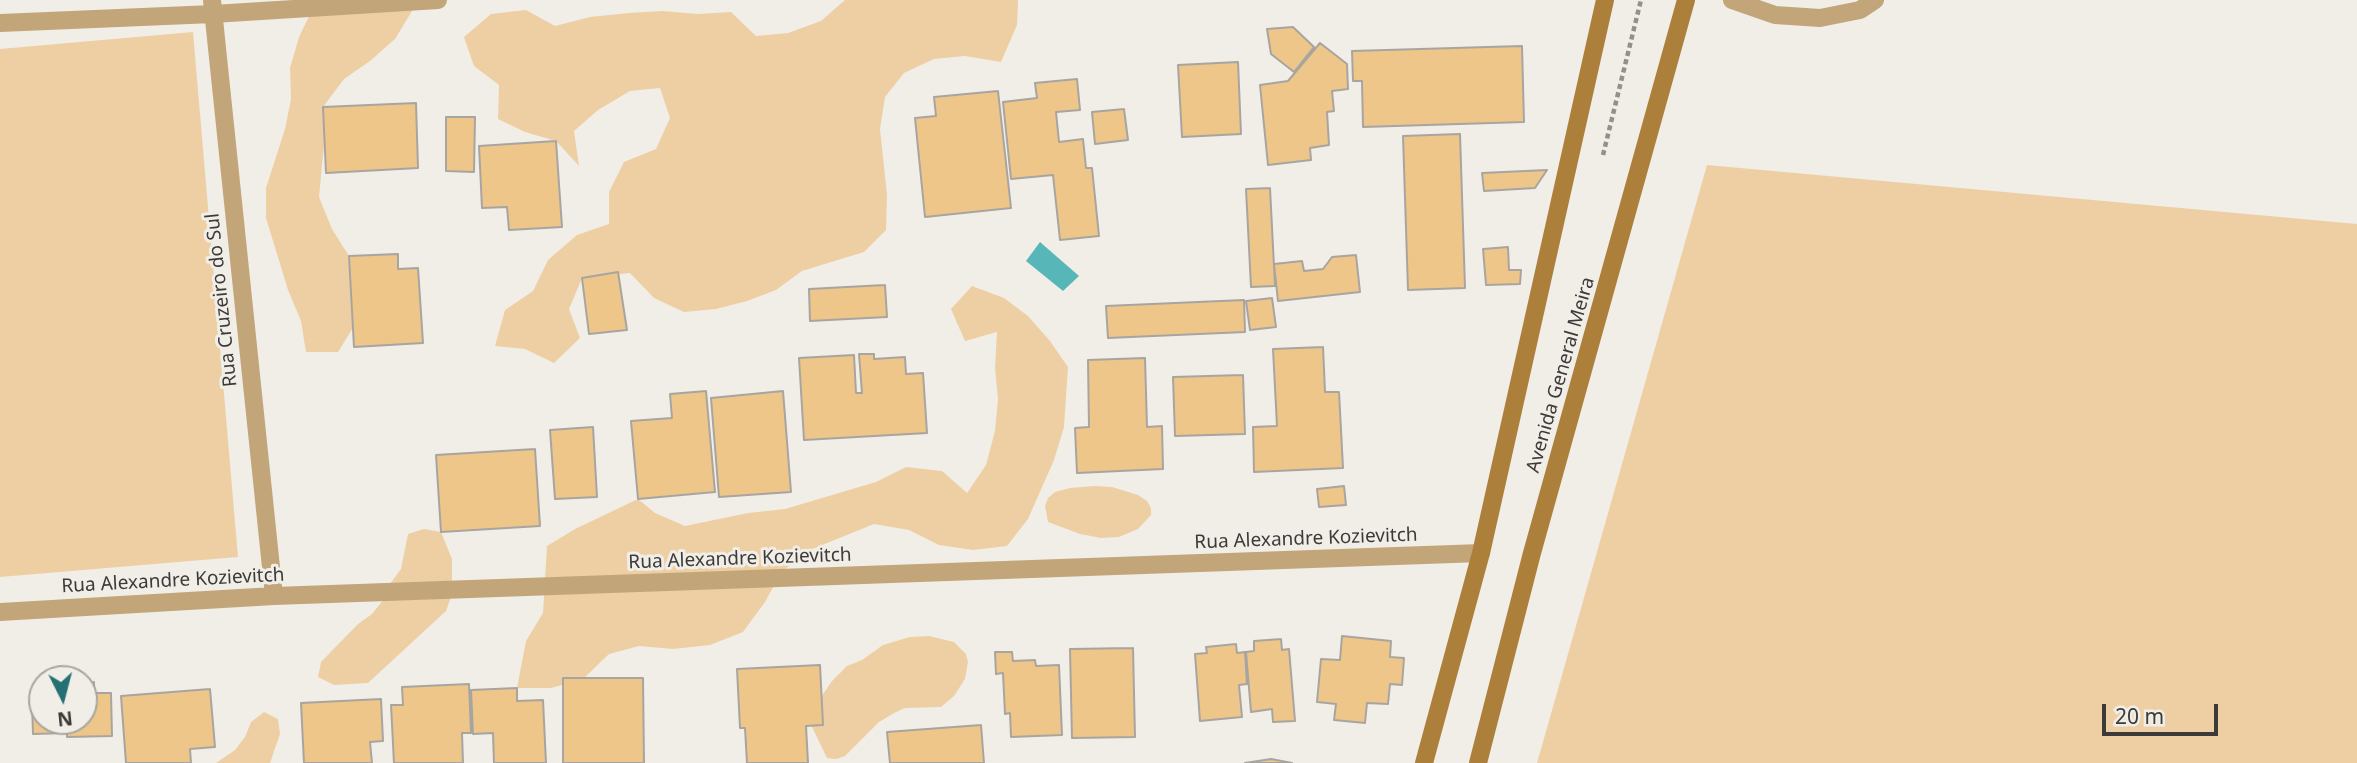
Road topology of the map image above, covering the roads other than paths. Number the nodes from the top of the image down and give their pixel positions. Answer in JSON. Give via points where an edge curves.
{"nodes":[{"id":1,"x":438,"y":0,"type":"edge"},
{"id":2,"x":1605,"y":0,"type":"edge"},
{"id":3,"x":1686,"y":0,"type":"edge"},
{"id":4,"x":1732,"y":0,"type":"edge"},
{"id":5,"x":1875,"y":0,"type":"edge"},
{"id":6,"x":213,"y":7,"type":"edge"},
{"id":7,"x":0,"y":23,"type":"edge"},
{"id":8,"x":1481,"y":553,"type":"junction"},
{"id":9,"x":274,"y":596,"type":"junction"},
{"id":10,"x":0,"y":612,"type":"edge"},
{"id":11,"x":1424,"y":763,"type":"edge"},
{"id":12,"x":1478,"y":763,"type":"edge"}],
"edges":[{"from":1,"to":6,"type":"street"},
{"from":2,"to":8,"type":"main road","name":"Avenida General Meira"},
{"from":3,"to":12,"type":"main road","name":"Avenida General Meira"},
{"from":4,"to":5,"type":"street","via":[[1775,15],[1820,18],[1860,10]]},
{"from":6,"to":7,"type":"street"},
{"from":6,"to":9,"type":"street","name":"Rua Cruzeiro do Sul"},
{"from":8,"to":9,"type":"street","name":"Rua Alexandre Kozievitch"},
{"from":8,"to":11,"type":"main road","name":"Avenida General Meira"},
{"from":9,"to":10,"type":"street","name":"Rua Alexandre Kozievitch"}]}
